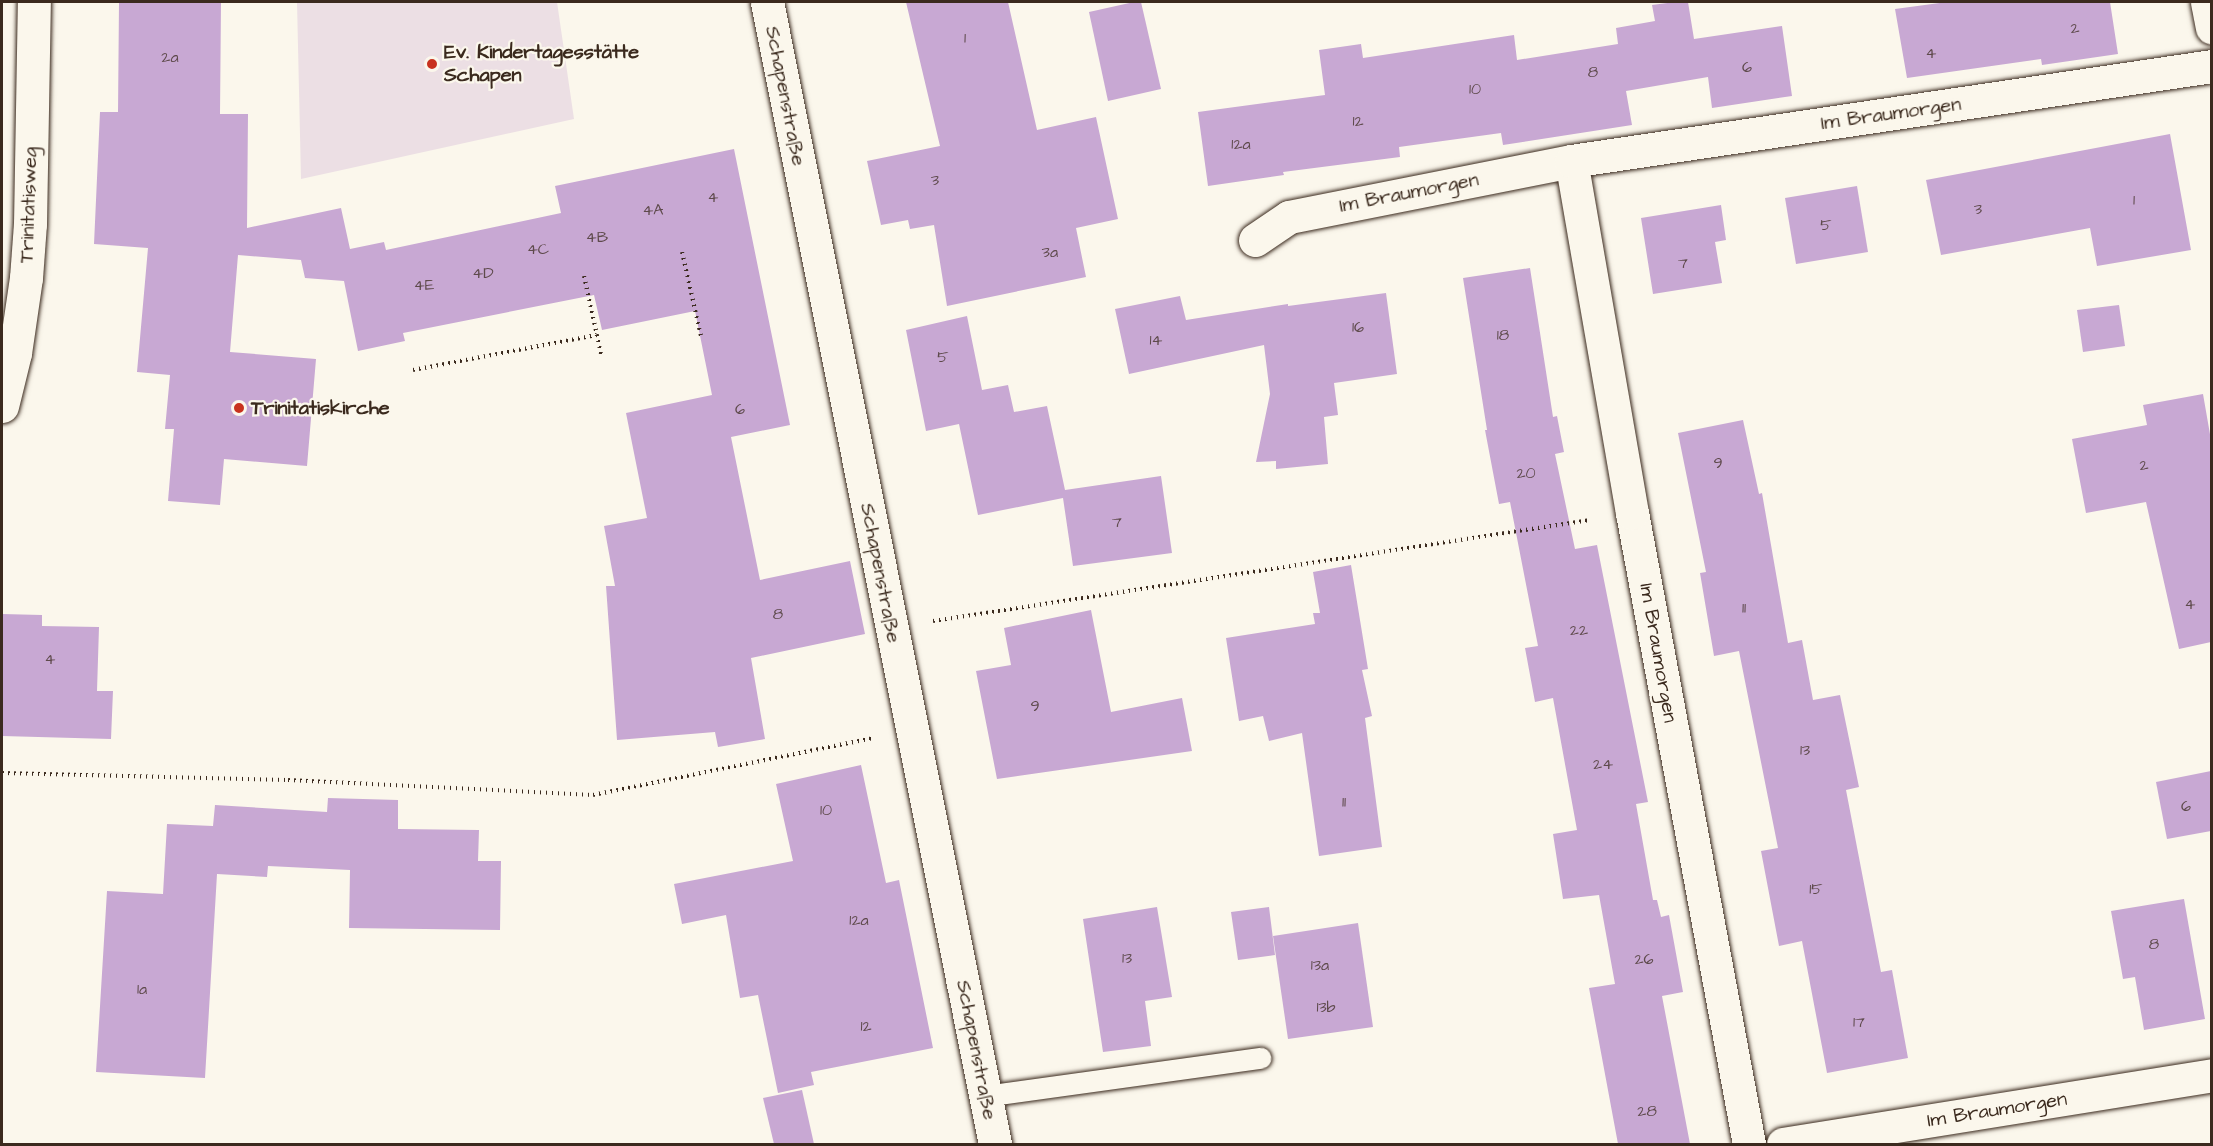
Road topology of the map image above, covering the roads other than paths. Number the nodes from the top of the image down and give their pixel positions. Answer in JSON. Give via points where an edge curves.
{"nodes":[{"id":1,"x":34,"y":2,"type":"edge"},
{"id":2,"x":766,"y":2,"type":"edge"},
{"id":3,"x":2207,"y":2,"type":"edge"},
{"id":4,"x":2211,"y":28,"type":"edge"},
{"id":5,"x":2211,"y":66,"type":"edge"},
{"id":6,"x":1570,"y":161,"type":"junction"},
{"id":7,"x":1255,"y":240,"type":"dead end"},
{"id":8,"x":2,"y":406,"type":"edge"},
{"id":9,"x":1260,"y":1058,"type":"dead end"},
{"id":10,"x":2211,"y":1075,"type":"edge"},
{"id":11,"x":986,"y":1096,"type":"junction"},
{"id":12,"x":995,"y":1144,"type":"edge"},
{"id":13,"x":1749,"y":1144,"type":"edge"},
{"id":14,"x":1783,"y":1144,"type":"edge"}],
"edges":[{"from":1,"to":8,"type":"street","name":"Trinitatisweg","via":[[26,278],[15,354]]},
{"from":2,"to":11,"type":"street","name":"Schapenstraße"},
{"from":3,"to":4,"type":"street"},
{"from":5,"to":6,"type":"street","name":"Im Braumorgen"},
{"from":6,"to":7,"type":"street","name":"Im Braumorgen","via":[[1289,217]]},
{"from":6,"to":13,"type":"street","name":"Im Braumorgen"},
{"from":9,"to":11,"type":"lane"},
{"from":10,"to":14,"type":"street","name":"Im Braumorgen"},
{"from":11,"to":12,"type":"street","name":"Schapenstraße"}]}
